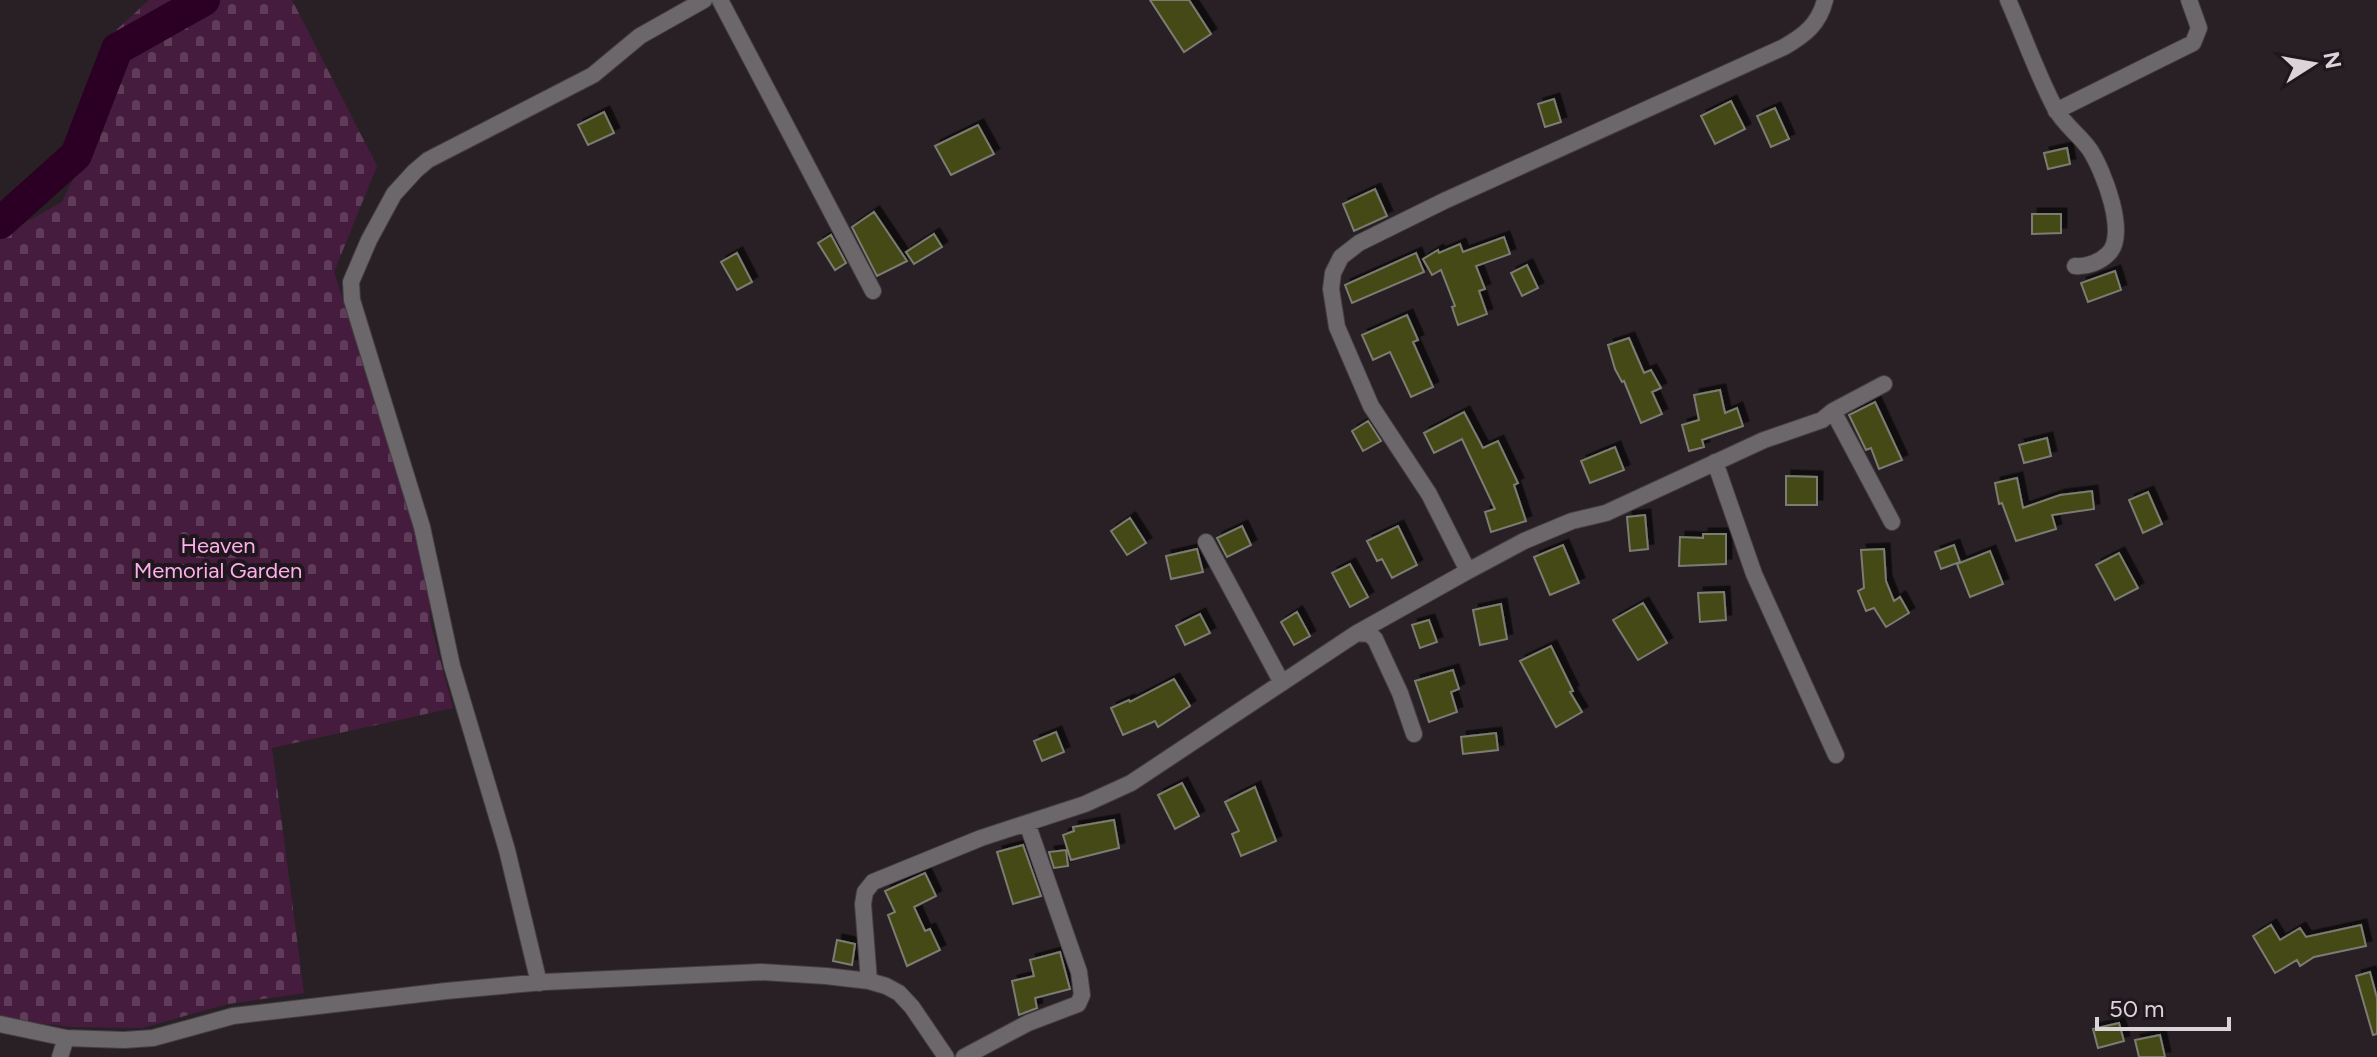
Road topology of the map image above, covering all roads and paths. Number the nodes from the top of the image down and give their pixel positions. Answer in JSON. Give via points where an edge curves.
{"nodes":[{"id":1,"x":704,"y":0,"type":"edge"},
{"id":2,"x":720,"y":0,"type":"edge"},
{"id":3,"x":1825,"y":0,"type":"edge"},
{"id":4,"x":2008,"y":0,"type":"edge"},
{"id":5,"x":2189,"y":0,"type":"edge"},
{"id":6,"x":2056,"y":111,"type":"junction"},
{"id":7,"x":2075,"y":266,"type":"dead end"},
{"id":8,"x":873,"y":291,"type":"dead end"},
{"id":9,"x":1884,"y":384,"type":"dead end"},
{"id":10,"x":1833,"y":411,"type":"junction"},
{"id":11,"x":1715,"y":462,"type":"junction"},
{"id":12,"x":1892,"y":522,"type":"dead end"},
{"id":13,"x":1206,"y":542,"type":"dead end"},
{"id":14,"x":1468,"y":571,"type":"junction"},
{"id":15,"x":1357,"y":633,"type":"junction"},
{"id":16,"x":1282,"y":683,"type":"junction"},
{"id":17,"x":1414,"y":734,"type":"dead end"},
{"id":18,"x":1836,"y":755,"type":"dead end"},
{"id":19,"x":1027,"y":823,"type":"junction"},
{"id":20,"x":869,"y":981,"type":"junction"},
{"id":21,"x":539,"y":983,"type":"junction"},
{"id":22,"x":0,"y":1024,"type":"edge"},
{"id":23,"x":66,"y":1038,"type":"junction"},
{"id":24,"x":60,"y":1057,"type":"edge"},
{"id":25,"x":946,"y":1057,"type":"edge"},
{"id":26,"x":964,"y":1057,"type":"edge"}],
"edges":[{"from":1,"to":21,"type":"street","via":[[640,36],[593,75],[428,160],[394,194],[351,282],[363,344],[422,527],[452,666],[507,850]]},
{"from":2,"to":8,"type":"street"},
{"from":3,"to":14,"type":"street","via":[[1814,26],[1784,47],[1407,219],[1341,257],[1331,289],[1337,327],[1371,406],[1429,494]]},
{"from":4,"to":6,"type":"street"},
{"from":5,"to":6,"type":"street","via":[[2199,28],[2193,43]]},
{"from":6,"to":7,"type":"street","via":[[2098,164],[2116,220],[2115,247],[2097,262]]},
{"from":9,"to":10,"type":"street"},
{"from":10,"to":11,"type":"street"},
{"from":10,"to":12,"type":"street"},
{"from":11,"to":14,"type":"street","via":[[1606,513],[1524,541]]},
{"from":11,"to":18,"type":"street","via":[[1754,574]]},
{"from":13,"to":16,"type":"street"},
{"from":14,"to":15,"type":"street"},
{"from":15,"to":16,"type":"street"},
{"from":15,"to":17,"type":"street","via":[[1375,639]]},
{"from":16,"to":19,"type":"street","via":[[1131,783]]},
{"from":19,"to":20,"type":"street","via":[[873,882],[863,904]]},
{"from":19,"to":26,"type":"street","via":[[1079,972],[1082,995],[1078,1004]]},
{"from":20,"to":21,"type":"street","via":[[761,972]]},
{"from":20,"to":25,"type":"street","via":[[899,993]]},
{"from":21,"to":23,"type":"street","via":[[233,1016],[153,1038]]},
{"from":22,"to":23,"type":"street"},
{"from":23,"to":24,"type":"street"}]}
